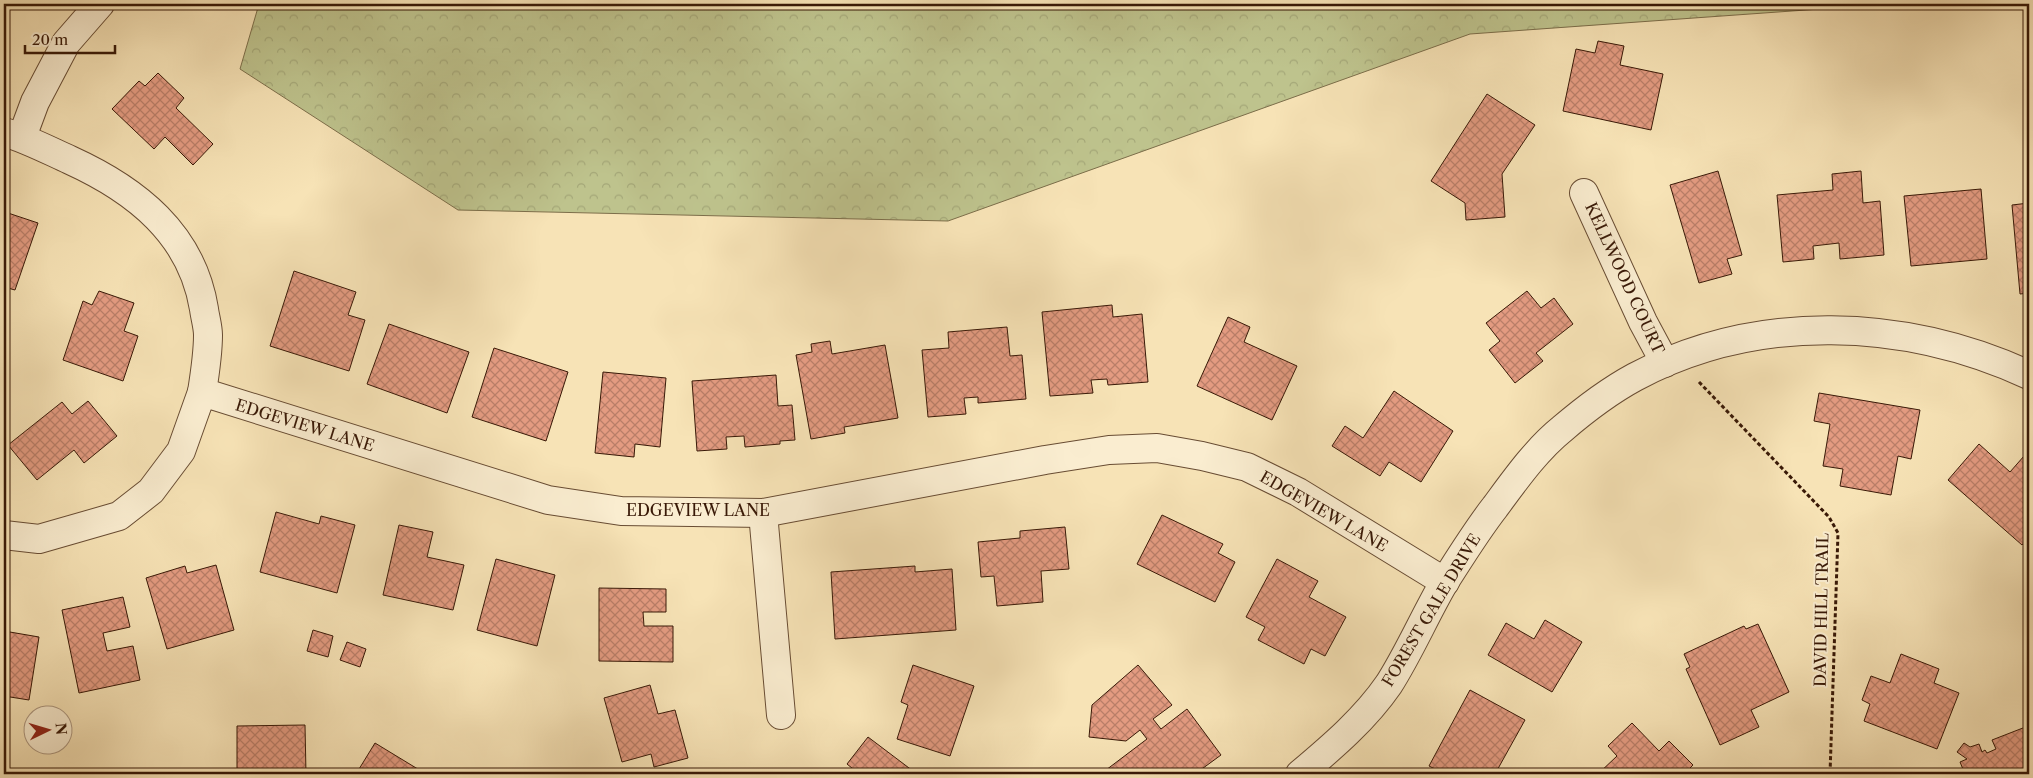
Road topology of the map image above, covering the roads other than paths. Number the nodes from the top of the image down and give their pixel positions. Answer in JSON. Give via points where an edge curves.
{"nodes":[{"id":1,"x":100,"y":4,"type":"edge"},
{"id":2,"x":13,"y":135,"type":"edge"},
{"id":3,"x":1584,"y":193,"type":"dead end"},
{"id":4,"x":1674,"y":360,"type":"junction"},
{"id":5,"x":2029,"y":375,"type":"edge"},
{"id":6,"x":202,"y":392,"type":"junction"},
{"id":7,"x":763,"y":513,"type":"junction"},
{"id":8,"x":4,"y":535,"type":"edge"},
{"id":9,"x":1445,"y":582,"type":"junction"},
{"id":10,"x":780,"y":715,"type":"dead end"},
{"id":11,"x":1300,"y":774,"type":"edge"}],
"edges":[{"from":1,"to":2,"type":"street","via":[[66,43],[35,102]]},
{"from":2,"to":6,"type":"street","via":[[85,167],[128,192],[168,228],[186,255],[200,288],[208,333]]},
{"from":3,"to":4,"type":"street","name":"KELLWOOD COURT","via":[[1642,322]]},
{"from":4,"to":5,"type":"street","name":"FOREST GALE DRIVE","via":[[1760,335],[1796,330],[1879,332],[1970,352]]},
{"from":4,"to":9,"type":"street","name":"FOREST GALE DRIVE","via":[[1633,378],[1561,429],[1528,464],[1494,508]]},
{"from":6,"to":7,"type":"street","name":"EDGEVIEW LANE","via":[[548,500],[621,511]]},
{"from":6,"to":8,"type":"street","via":[[182,451],[151,491],[118,516],[39,539]]},
{"from":7,"to":9,"type":"street","name":"EDGEVIEW LANE","via":[[1045,460],[1109,450],[1157,448],[1247,467],[1298,492]]},
{"from":7,"to":10,"type":"street"},
{"from":9,"to":11,"type":"street","name":"FOREST GALE DRIVE","via":[[1388,686],[1344,736]]}]}
